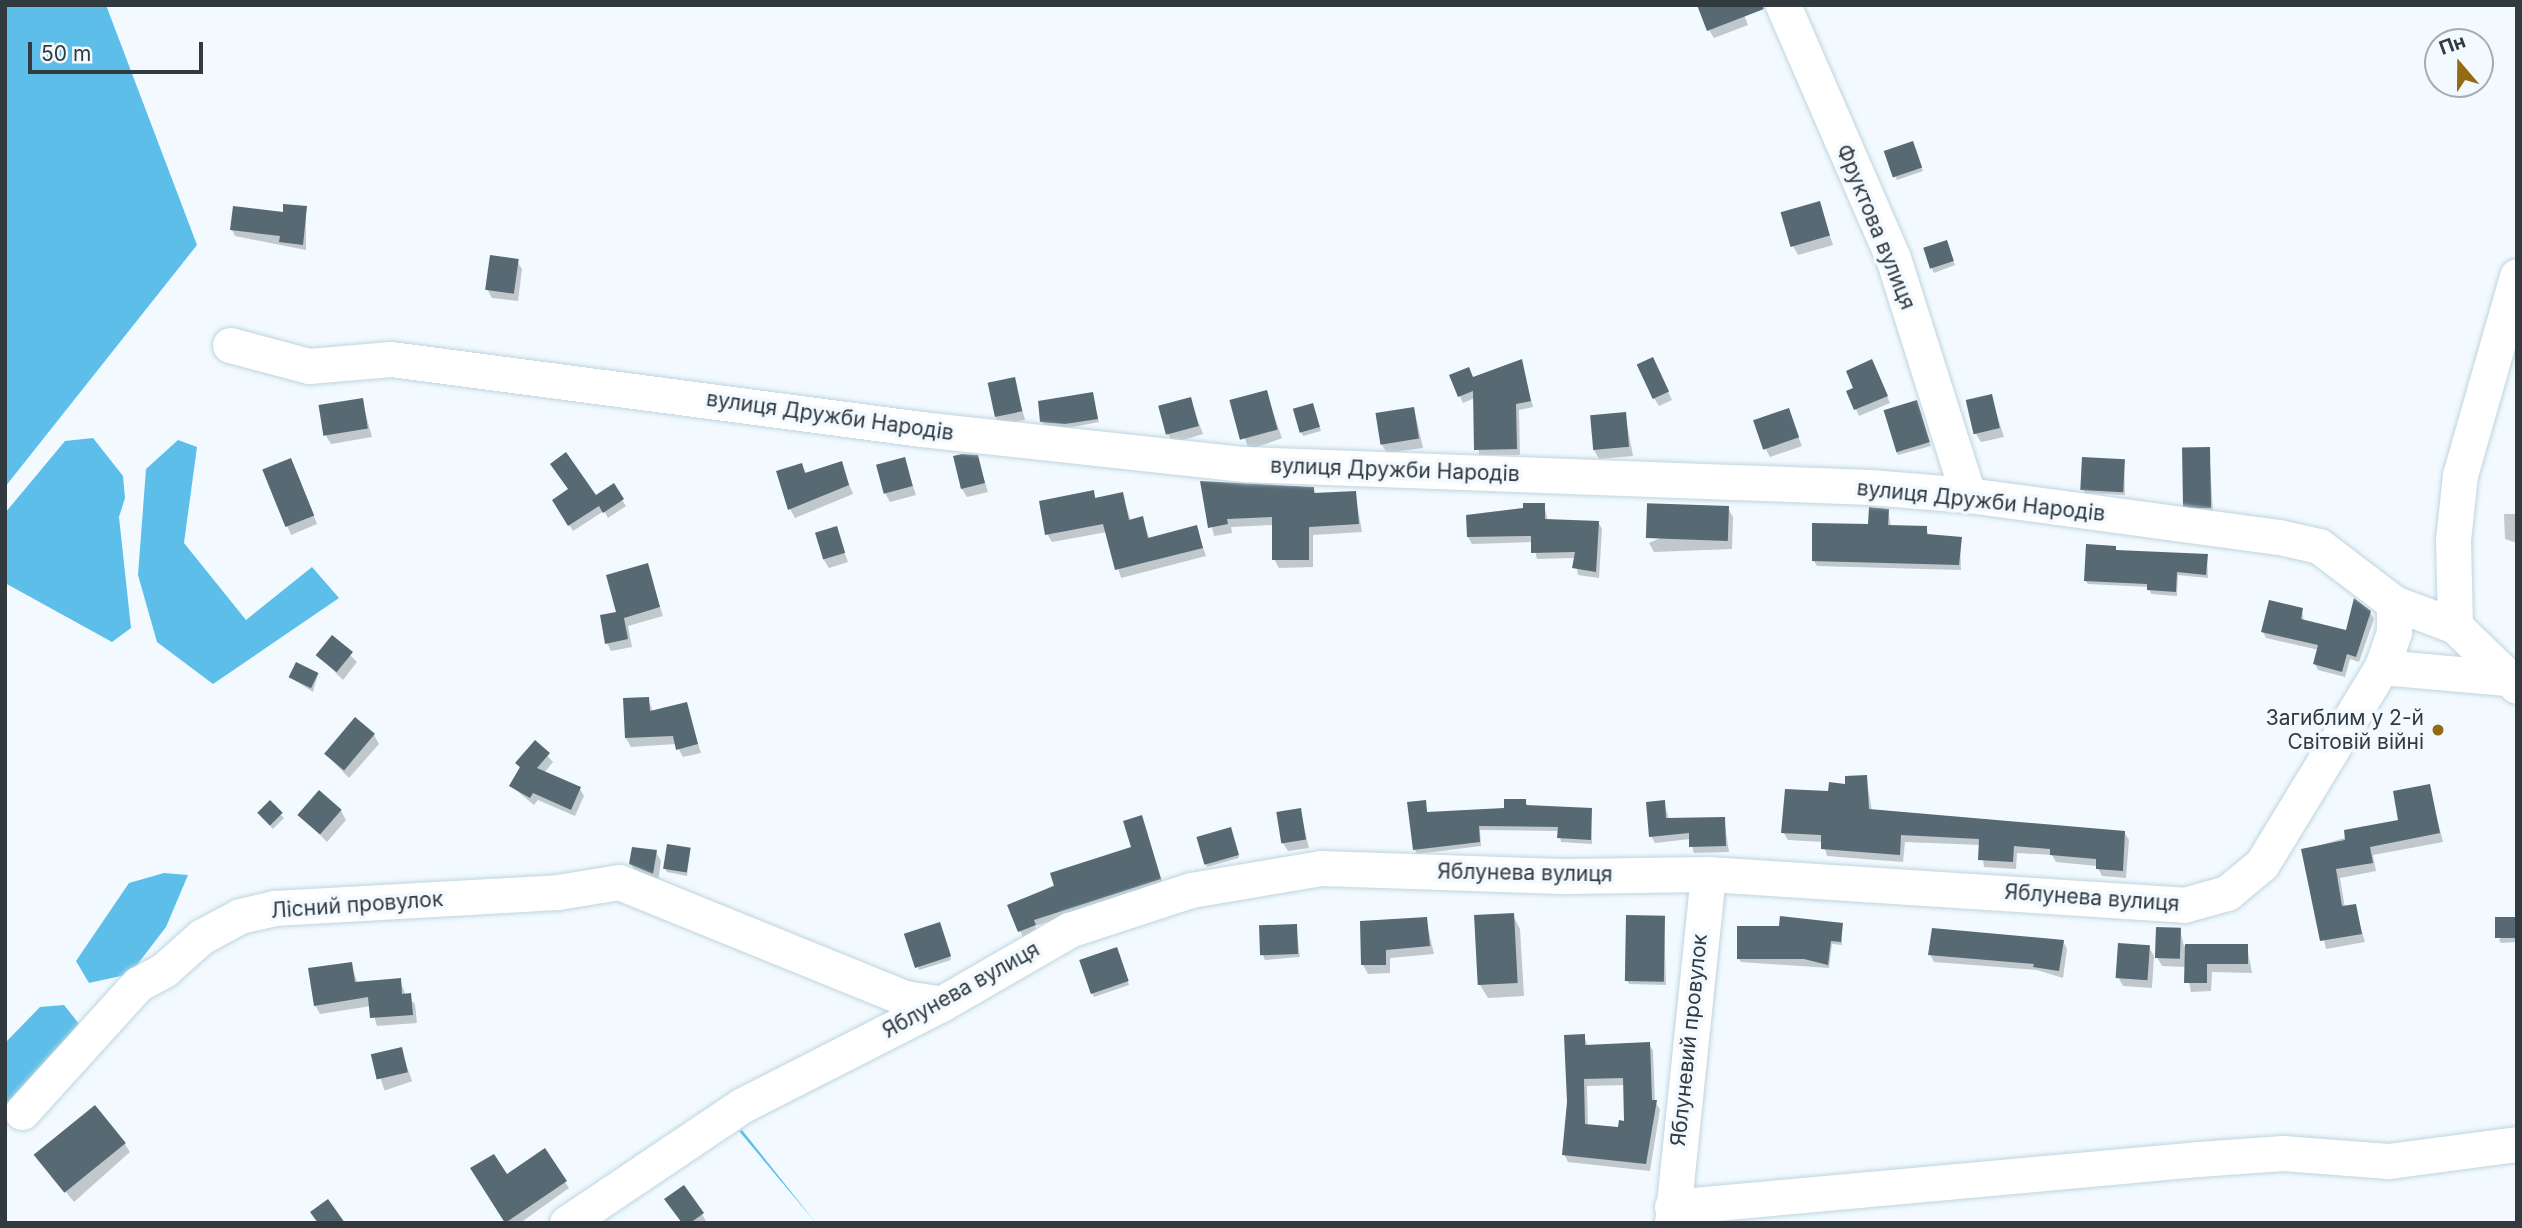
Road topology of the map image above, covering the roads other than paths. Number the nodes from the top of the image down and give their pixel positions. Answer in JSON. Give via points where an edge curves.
{"nodes":[{"id":1,"x":1783,"y":5,"type":"edge"},
{"id":2,"x":2517,"y":276,"type":"edge"},
{"id":3,"x":230,"y":345,"type":"dead end"},
{"id":4,"x":1968,"y":495,"type":"junction"},
{"id":5,"x":2394,"y":603,"type":"junction"},
{"id":6,"x":2455,"y":626,"type":"junction"},
{"id":7,"x":2382,"y":667,"type":"junction"},
{"id":8,"x":2511,"y":682,"type":"edge"},
{"id":9,"x":1707,"y":874,"type":"junction"},
{"id":10,"x":941,"y":1004,"type":"junction"},
{"id":11,"x":22,"y":1112,"type":"dead end"},
{"id":12,"x":2517,"y":1144,"type":"edge"},
{"id":13,"x":1672,"y":1215,"type":"edge"},
{"id":14,"x":567,"y":1223,"type":"edge"}],
"edges":[{"from":1,"to":4,"type":"street","name":"Фруктова вулиця","via":[[1894,258]]},
{"from":2,"to":6,"type":"street","via":[[2460,475],[2453,540]]},
{"from":3,"to":4,"type":"street","name":"вулиця Дружби Народів","via":[[309,366],[391,359],[921,429],[1245,464]]},
{"from":4,"to":5,"type":"street","name":"вулиця Дружби Народів","via":[[2319,546]]},
{"from":5,"to":6,"type":"street","name":"вулиця Дружби Народів"},
{"from":5,"to":7,"type":"street","name":"Яблунева вулиця","via":[[2394,632]]},
{"from":6,"to":8,"type":"street","name":"вулиця Дружби Народів"},
{"from":7,"to":8,"type":"street"},
{"from":7,"to":9,"type":"street","name":"Яблунева вулиця","via":[[2262,864],[2227,894],[2185,905]]},
{"from":9,"to":10,"type":"street","name":"Яблунева вулиця","via":[[1308,870],[1191,890],[1069,930]]},
{"from":9,"to":13,"type":"street","name":"Яблуневий провулок"},
{"from":10,"to":11,"type":"street","name":"Лісний провулок","via":[[905,998],[620,882],[558,892],[274,908],[240,916],[201,937],[164,970],[138,984]]},
{"from":10,"to":14,"type":"street","name":"Яблунева вулиця","via":[[741,1106]]},
{"from":12,"to":13,"type":"street","via":[[2388,1161],[2283,1153],[2198,1159]]}]}
